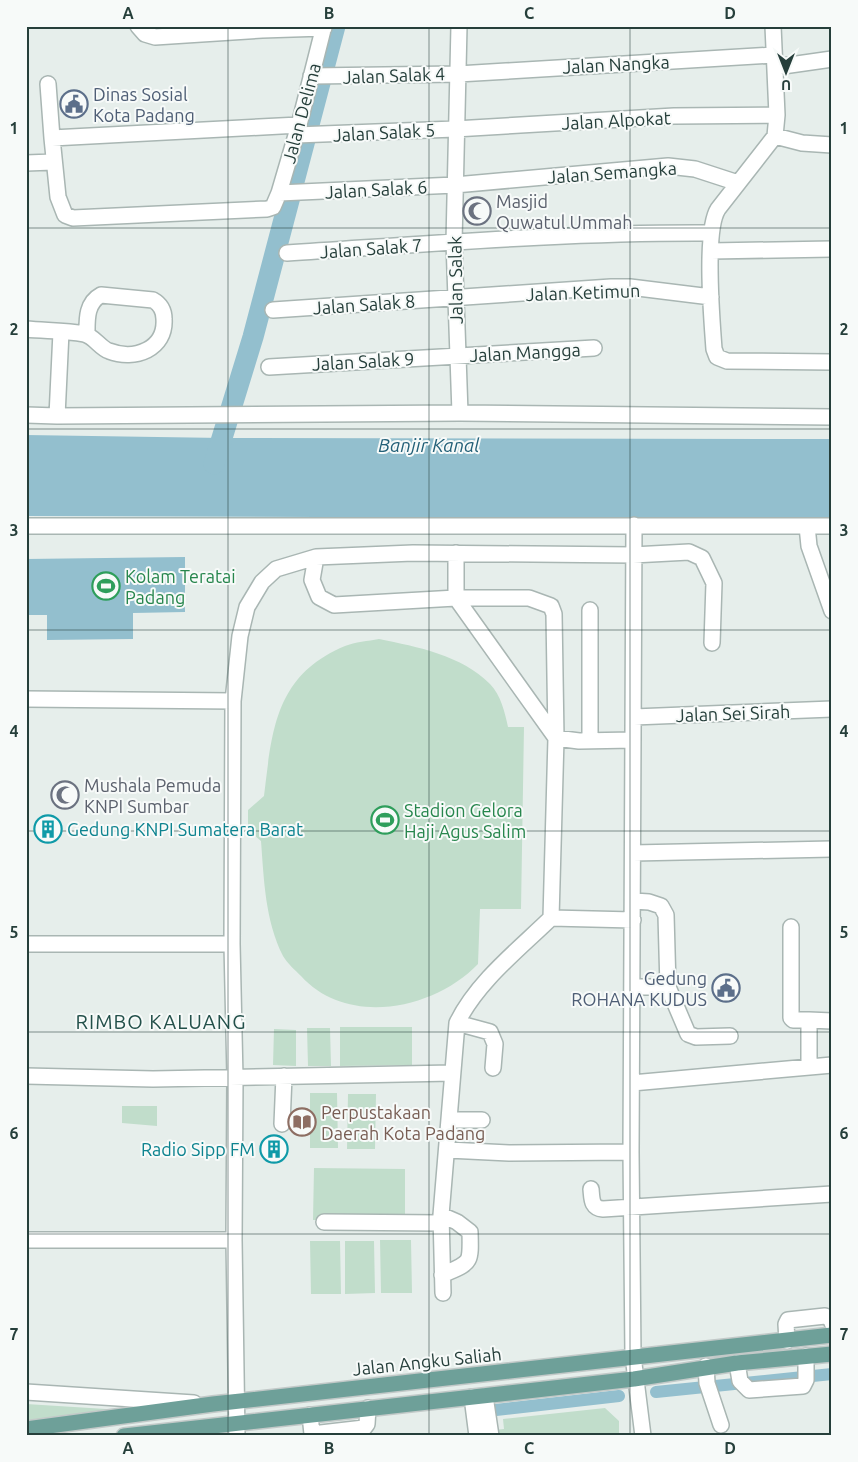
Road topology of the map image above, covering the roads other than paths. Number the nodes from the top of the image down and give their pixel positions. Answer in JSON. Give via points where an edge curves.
{"nodes":[{"id":1,"x":138,"y":26,"type":"edge"},
{"id":2,"x":459,"y":26,"type":"edge"},
{"id":3,"x":772,"y":26,"type":"edge"},
{"id":4,"x":324,"y":27,"type":"edge"},
{"id":5,"x":832,"y":59,"type":"edge"},
{"id":6,"x":775,"y":61,"type":"junction"},
{"id":7,"x":458,"y":74,"type":"junction"},
{"id":8,"x":319,"y":77,"type":"junction"},
{"id":9,"x":48,"y":84,"type":"dead end"},
{"id":10,"x":777,"y":115,"type":"junction"},
{"id":11,"x":455,"y":129,"type":"junction"},
{"id":12,"x":302,"y":133,"type":"junction"},
{"id":13,"x":775,"y":136,"type":"junction"},
{"id":14,"x":52,"y":138,"type":"junction"},
{"id":15,"x":832,"y":145,"type":"edge"},
{"id":16,"x":53,"y":162,"type":"junction"},
{"id":17,"x":26,"y":163,"type":"edge"},
{"id":18,"x":738,"y":183,"type":"junction"},
{"id":19,"x":454,"y":185,"type":"junction"},
{"id":20,"x":284,"y":195,"type":"junction"},
{"id":21,"x":711,"y":233,"type":"junction"},
{"id":22,"x":454,"y":242,"type":"junction"},
{"id":23,"x":832,"y":249,"type":"edge"},
{"id":24,"x":711,"y":251,"type":"junction"},
{"id":25,"x":287,"y":253,"type":"dead end"},
{"id":26,"x":711,"y":297,"type":"junction"},
{"id":27,"x":454,"y":298,"type":"junction"},
{"id":28,"x":273,"y":310,"type":"dead end"},
{"id":29,"x":26,"y":329,"type":"edge"},
{"id":30,"x":61,"y":332,"type":"junction"},
{"id":31,"x":87,"y":334,"type":"junction"},
{"id":32,"x":594,"y":348,"type":"dead end"},
{"id":33,"x":456,"y":356,"type":"junction"},
{"id":34,"x":832,"y":362,"type":"edge"},
{"id":35,"x":269,"y":367,"type":"dead end"},
{"id":36,"x":460,"y":413,"type":"junction"},
{"id":37,"x":26,"y":415,"type":"edge"},
{"id":38,"x":57,"y":416,"type":"junction"},
{"id":39,"x":832,"y":417,"type":"edge"},
{"id":40,"x":634,"y":525,"type":"junction"},
{"id":41,"x":26,"y":526,"type":"edge"},
{"id":42,"x":807,"y":526,"type":"junction"},
{"id":43,"x":832,"y":526,"type":"edge"},
{"id":44,"x":456,"y":553,"type":"junction"},
{"id":45,"x":633,"y":555,"type":"junction"},
{"id":46,"x":316,"y":556,"type":"junction"},
{"id":47,"x":456,"y":598,"type":"junction"},
{"id":48,"x":590,"y":610,"type":"dead end"},
{"id":49,"x":832,"y":611,"type":"edge"},
{"id":50,"x":712,"y":643,"type":"dead end"},
{"id":51,"x":26,"y":699,"type":"edge"},
{"id":52,"x":233,"y":701,"type":"junction"},
{"id":53,"x":832,"y":708,"type":"edge"},
{"id":54,"x":634,"y":717,"type":"junction"},
{"id":55,"x":556,"y":738,"type":"junction"},
{"id":56,"x":633,"y":740,"type":"junction"},
{"id":57,"x":590,"y":741,"type":"junction"},
{"id":58,"x":832,"y":849,"type":"edge"},
{"id":59,"x":633,"y":854,"type":"junction"},
{"id":60,"x":634,"y":902,"type":"junction"},
{"id":61,"x":551,"y":918,"type":"junction"},
{"id":62,"x":633,"y":920,"type":"junction"},
{"id":63,"x":791,"y":927,"type":"dead end"},
{"id":64,"x":26,"y":944,"type":"edge"},
{"id":65,"x":232,"y":944,"type":"junction"},
{"id":66,"x":632,"y":987,"type":"junction"},
{"id":67,"x":668,"y":987,"type":"junction"},
{"id":68,"x":809,"y":1020,"type":"junction"},
{"id":69,"x":832,"y":1021,"type":"edge"},
{"id":70,"x":457,"y":1023,"type":"junction"},
{"id":71,"x":730,"y":1036,"type":"dead end"},
{"id":72,"x":832,"y":1065,"type":"edge"},
{"id":73,"x":809,"y":1067,"type":"junction"},
{"id":74,"x":493,"y":1068,"type":"dead end"},
{"id":75,"x":452,"y":1073,"type":"junction"},
{"id":76,"x":26,"y":1076,"type":"edge"},
{"id":77,"x":284,"y":1076,"type":"junction"},
{"id":78,"x":235,"y":1078,"type":"junction"},
{"id":79,"x":632,"y":1083,"type":"junction"},
{"id":80,"x":450,"y":1120,"type":"junction"},
{"id":81,"x":482,"y":1120,"type":"dead end"},
{"id":82,"x":282,"y":1124,"type":"dead end"},
{"id":83,"x":448,"y":1150,"type":"junction"},
{"id":84,"x":631,"y":1152,"type":"junction"},
{"id":85,"x":591,"y":1189,"type":"dead end"},
{"id":86,"x":832,"y":1194,"type":"edge"},
{"id":87,"x":632,"y":1206,"type":"junction"},
{"id":88,"x":441,"y":1219,"type":"junction"},
{"id":89,"x":324,"y":1222,"type":"dead end"},
{"id":90,"x":26,"y":1240,"type":"edge"},
{"id":91,"x":234,"y":1240,"type":"junction"},
{"id":92,"x":442,"y":1275,"type":"junction"},
{"id":93,"x":443,"y":1293,"type":"dead end"},
{"id":94,"x":832,"y":1323,"type":"edge"},
{"id":95,"x":832,"y":1335,"type":"edge"},
{"id":96,"x":787,"y":1341,"type":"junction"},
{"id":97,"x":832,"y":1354,"type":"edge"},
{"id":98,"x":633,"y":1356,"type":"junction"},
{"id":99,"x":806,"y":1363,"type":"junction"},
{"id":100,"x":739,"y":1371,"type":"junction"},
{"id":101,"x":707,"y":1374,"type":"junction"},
{"id":102,"x":634,"y":1379,"type":"junction"},
{"id":103,"x":26,"y":1392,"type":"edge"},
{"id":104,"x":479,"y":1397,"type":"junction"},
{"id":105,"x":235,"y":1402,"type":"junction"},
{"id":106,"x":213,"y":1404,"type":"junction"},
{"id":107,"x":368,"y":1408,"type":"junction"},
{"id":108,"x":310,"y":1414,"type":"junction"},
{"id":109,"x":722,"y":1424,"type":"dead end"},
{"id":110,"x":26,"y":1429,"type":"edge"},
{"id":111,"x":236,"y":1429,"type":"edge"},
{"id":112,"x":312,"y":1435,"type":"edge"},
{"id":113,"x":124,"y":1436,"type":"edge"},
{"id":114,"x":477,"y":1436,"type":"edge"},
{"id":115,"x":492,"y":1436,"type":"edge"},
{"id":116,"x":642,"y":1436,"type":"edge"}],
"edges":[{"from":1,"to":4,"type":"street","via":[[145,34],[155,37]]},
{"from":2,"to":7,"type":"street","name":"Jalan Salak"},
{"from":3,"to":6,"type":"street"},
{"from":4,"to":8,"type":"street","name":"Jalan Delima"},
{"from":5,"to":6,"type":"street","name":"Jalan Nangka"},
{"from":6,"to":7,"type":"street","name":"Jalan Nangka"},
{"from":6,"to":10,"type":"street"},
{"from":7,"to":8,"type":"street","name":"Jalan Salak 4"},
{"from":7,"to":11,"type":"street","name":"Jalan Salak"},
{"from":8,"to":12,"type":"street","name":"Jalan Delima"},
{"from":9,"to":14,"type":"street"},
{"from":10,"to":11,"type":"street","name":"Jalan Alpokat","via":[[674,116]]},
{"from":10,"to":13,"type":"street"},
{"from":11,"to":12,"type":"street","name":"Jalan Salak 5"},
{"from":11,"to":19,"type":"street","name":"Jalan Salak"},
{"from":12,"to":14,"type":"street","name":"Jalan Salak 5"},
{"from":12,"to":20,"type":"street","name":"Jalan Delima"},
{"from":13,"to":15,"type":"street"},
{"from":13,"to":18,"type":"street"},
{"from":14,"to":16,"type":"street"},
{"from":16,"to":17,"type":"street"},
{"from":16,"to":20,"type":"street","via":[[58,197],[65,214],[73,218],[267,209]]},
{"from":18,"to":19,"type":"street","name":"Jalan Semangka","via":[[694,169],[668,166]]},
{"from":18,"to":21,"type":"street","via":[[715,213]]},
{"from":19,"to":20,"type":"street","name":"Jalan Salak 6"},
{"from":19,"to":22,"type":"street","name":"Jalan Salak"},
{"from":21,"to":22,"type":"street","name":"Jalan Salak 7"},
{"from":21,"to":24,"type":"street"},
{"from":22,"to":25,"type":"street","name":"Jalan Salak 7"},
{"from":22,"to":27,"type":"street","name":"Jalan Salak"},
{"from":23,"to":24,"type":"street"},
{"from":24,"to":26,"type":"street"},
{"from":26,"to":27,"type":"street","name":"Jalan Ketimun","via":[[619,287]]},
{"from":26,"to":34,"type":"street","via":[[714,349],[720,359]]},
{"from":27,"to":28,"type":"street","name":"Jalan Salak 8"},
{"from":27,"to":33,"type":"street","name":"Jalan Salak"},
{"from":29,"to":30,"type":"street"},
{"from":30,"to":31,"type":"street"},
{"from":30,"to":38,"type":"street"},
{"from":31,"to":31,"type":"street","via":[[111,352],[142,353],[159,341],[163,331],[163,313],[158,302],[152,300],[101,295],[88,312]]},
{"from":32,"to":33,"type":"street","name":"Jalan Mangga"},
{"from":33,"to":35,"type":"street","name":"Jalan Salak 9"},
{"from":33,"to":36,"type":"street","name":"Jalan Salak"},
{"from":36,"to":38,"type":"street"},
{"from":36,"to":39,"type":"street"},
{"from":37,"to":38,"type":"street"},
{"from":40,"to":41,"type":"street"},
{"from":40,"to":42,"type":"street"},
{"from":40,"to":45,"type":"street"},
{"from":42,"to":43,"type":"street"},
{"from":42,"to":49,"type":"street","via":[[809,546]]},
{"from":44,"to":45,"type":"street"},
{"from":44,"to":46,"type":"street"},
{"from":44,"to":47,"type":"street"},
{"from":45,"to":50,"type":"street","via":[[696,554],[707,566],[718,581]]},
{"from":45,"to":54,"type":"street"},
{"from":46,"to":47,"type":"street","via":[[312,580],[319,597],[334,605]]},
{"from":46,"to":52,"type":"street","via":[[276,569],[252,598],[240,636]]},
{"from":47,"to":55,"type":"street"},
{"from":47,"to":55,"type":"street","via":[[529,598],[551,606],[556,652]]},
{"from":48,"to":57,"type":"street"},
{"from":51,"to":52,"type":"street"},
{"from":52,"to":65,"type":"street"},
{"from":53,"to":54,"type":"street","name":"Jalan Sei Sirah"},
{"from":54,"to":56,"type":"street"},
{"from":55,"to":57,"type":"street"},
{"from":55,"to":61,"type":"street"},
{"from":56,"to":57,"type":"street"},
{"from":56,"to":59,"type":"street"},
{"from":58,"to":59,"type":"street"},
{"from":59,"to":60,"type":"street"},
{"from":60,"to":62,"type":"street"},
{"from":60,"to":67,"type":"street","via":[[661,906],[666,915]]},
{"from":61,"to":62,"type":"street"},
{"from":61,"to":70,"type":"street","via":[[466,1005]]},
{"from":62,"to":66,"type":"street"},
{"from":63,"to":68,"type":"street","via":[[791,1018]]},
{"from":64,"to":65,"type":"street"},
{"from":65,"to":78,"type":"street"},
{"from":66,"to":67,"type":"street"},
{"from":66,"to":79,"type":"street"},
{"from":67,"to":71,"type":"street","via":[[688,1034],[696,1037]]},
{"from":68,"to":69,"type":"street"},
{"from":68,"to":73,"type":"street"},
{"from":70,"to":74,"type":"street","via":[[490,1032],[494,1044]]},
{"from":70,"to":75,"type":"street"},
{"from":72,"to":73,"type":"street"},
{"from":73,"to":79,"type":"street"},
{"from":75,"to":77,"type":"street"},
{"from":75,"to":80,"type":"street"},
{"from":76,"to":78,"type":"street"},
{"from":77,"to":78,"type":"street"},
{"from":77,"to":82,"type":"street"},
{"from":78,"to":91,"type":"street"},
{"from":79,"to":84,"type":"street"},
{"from":80,"to":81,"type":"street"},
{"from":80,"to":83,"type":"street"},
{"from":83,"to":84,"type":"street"},
{"from":83,"to":88,"type":"street"},
{"from":84,"to":87,"type":"street"},
{"from":85,"to":87,"type":"street","via":[[592,1204],[597,1209]]},
{"from":86,"to":87,"type":"street"},
{"from":87,"to":98,"type":"street"},
{"from":88,"to":89,"type":"street"},
{"from":88,"to":92,"type":"street"},
{"from":88,"to":92,"type":"street","via":[[457,1222],[470,1232],[471,1257],[468,1262]]},
{"from":90,"to":91,"type":"street"},
{"from":91,"to":105,"type":"street"},
{"from":92,"to":93,"type":"street"},
{"from":94,"to":96,"type":"street","via":[[826,1316],[788,1320]]},
{"from":95,"to":96,"type":"main road","name":"Jalan Angku Saliah"},
{"from":96,"to":98,"type":"main road","name":"Jalan Angku Saliah"},
{"from":97,"to":99,"type":"main road"},
{"from":98,"to":102,"type":"street"},
{"from":98,"to":105,"type":"main road","name":"Jalan Angku Saliah"},
{"from":99,"to":100,"type":"main road"},
{"from":99,"to":100,"type":"street","via":[[802,1386],[752,1391]]},
{"from":100,"to":101,"type":"main road"},
{"from":101,"to":102,"type":"main road"},
{"from":101,"to":109,"type":"street"},
{"from":102,"to":104,"type":"main road"},
{"from":102,"to":116,"type":"street"},
{"from":103,"to":106,"type":"street"},
{"from":104,"to":107,"type":"main road"},
{"from":104,"to":114,"type":"street"},
{"from":104,"to":115,"type":"street"},
{"from":105,"to":106,"type":"main road","name":"Jalan Angku Saliah"},
{"from":105,"to":111,"type":"street"},
{"from":106,"to":110,"type":"main road","name":"Jalan Angku Saliah"},
{"from":107,"to":108,"type":"main road"},
{"from":107,"to":112,"type":"street","via":[[364,1428]]},
{"from":108,"to":111,"type":"main road"},
{"from":108,"to":112,"type":"street"},
{"from":111,"to":113,"type":"main road"}]}
